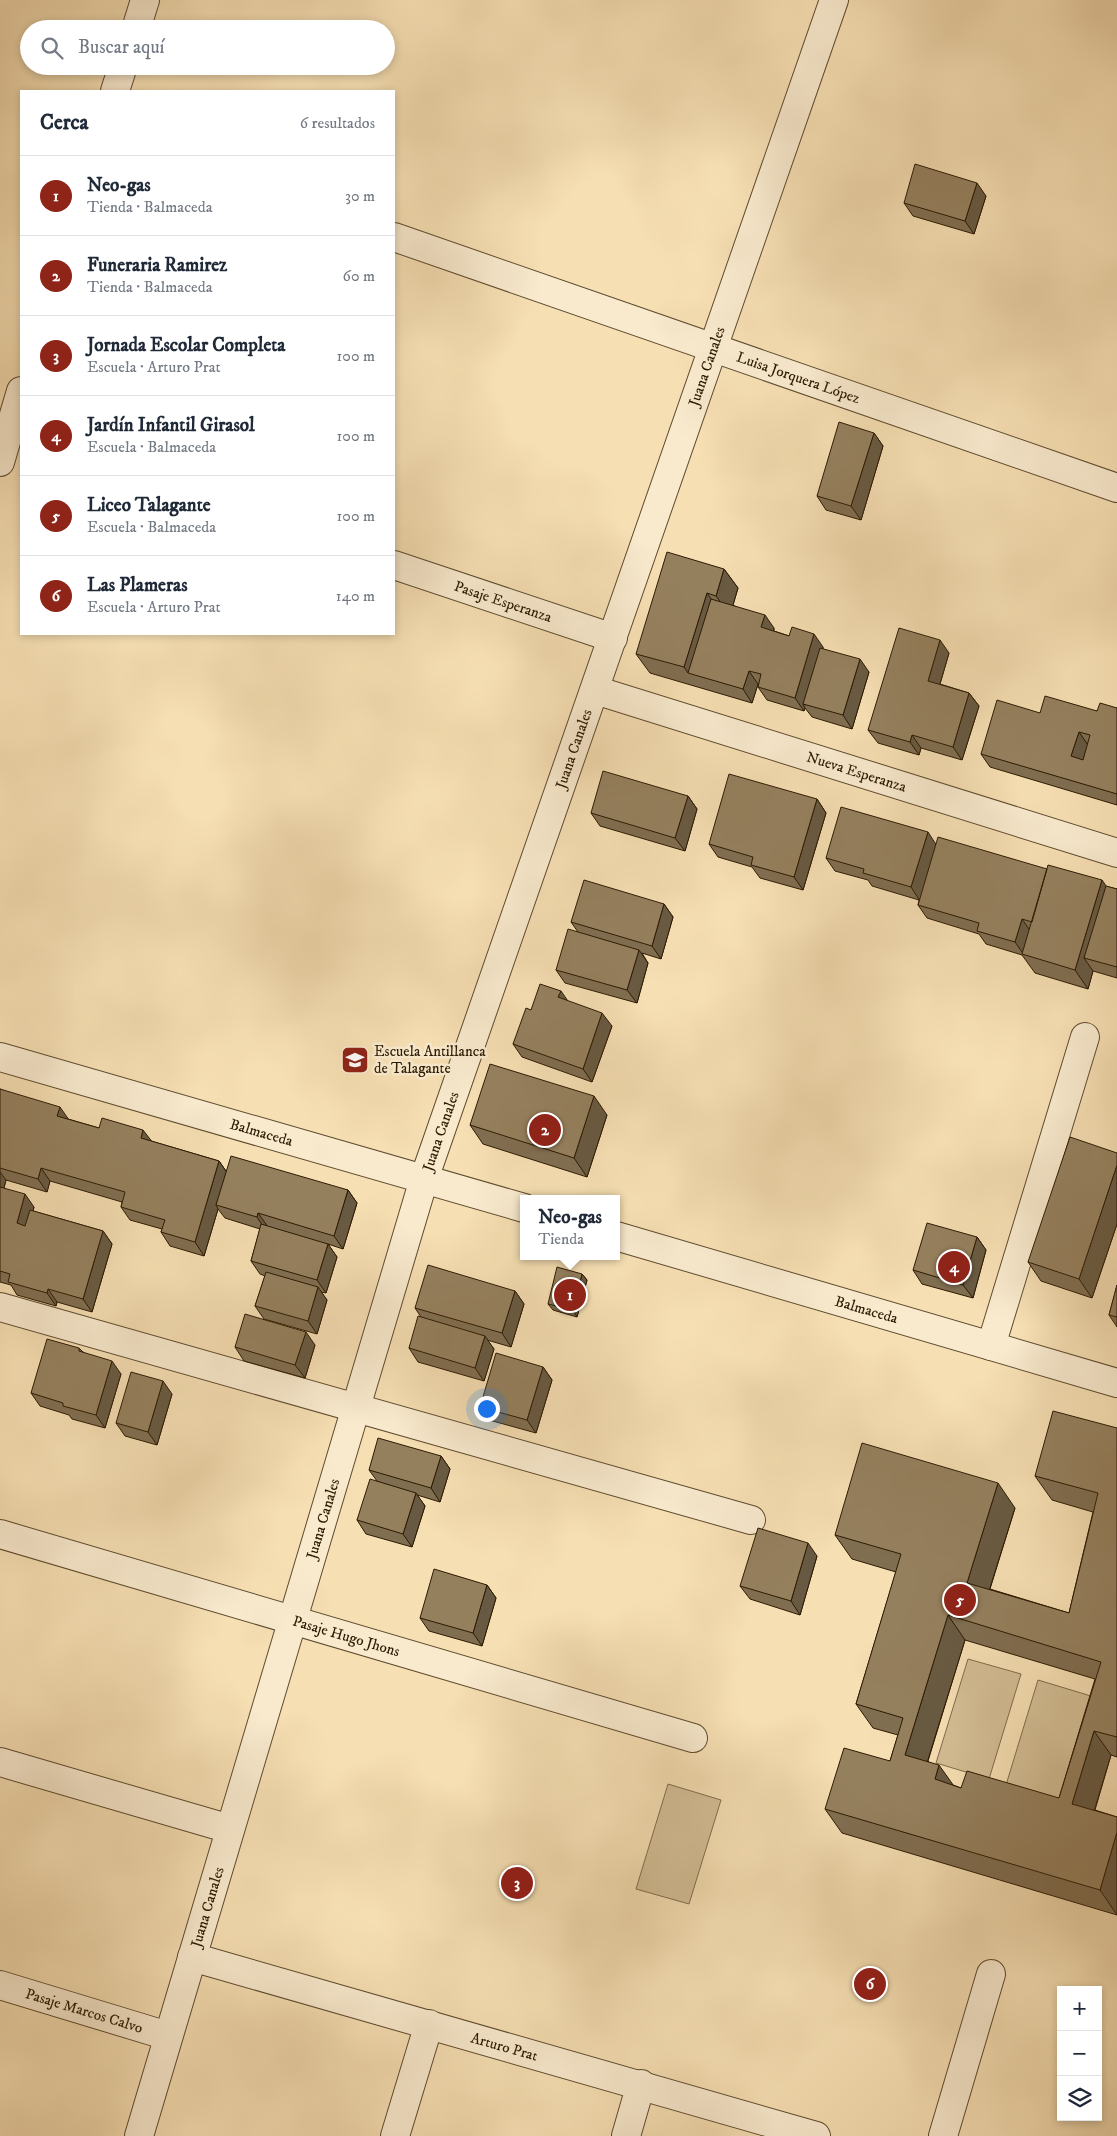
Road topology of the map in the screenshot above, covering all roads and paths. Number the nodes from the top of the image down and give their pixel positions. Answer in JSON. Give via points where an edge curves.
{"nodes":[{"id":1,"x":145,"y":0,"type":"edge"},
{"id":2,"x":834,"y":0,"type":"edge"},
{"id":3,"x":139,"y":20,"type":"edge"},
{"id":4,"x":121,"y":75,"type":"edge"},
{"id":5,"x":115,"y":90,"type":"edge"},
{"id":6,"x":395,"y":237,"type":"edge"},
{"id":7,"x":713,"y":349,"type":"junction"},
{"id":8,"x":20,"y":394,"type":"edge"},
{"id":9,"x":0,"y":462,"type":"edge"},
{"id":10,"x":1117,"y":488,"type":"edge"},
{"id":11,"x":395,"y":565,"type":"edge"},
{"id":12,"x":612,"y":638,"type":"junction"},
{"id":13,"x":594,"y":690,"type":"junction"},
{"id":14,"x":1117,"y":852,"type":"edge"},
{"id":15,"x":1085,"y":1037,"type":"dead end"},
{"id":16,"x":0,"y":1057,"type":"edge"},
{"id":17,"x":424,"y":1179,"type":"junction"},
{"id":18,"x":520,"y":1207,"type":"edge"},
{"id":19,"x":620,"y":1237,"type":"edge"},
{"id":20,"x":0,"y":1307,"type":"edge"},
{"id":21,"x":991,"y":1346,"type":"junction"},
{"id":22,"x":1117,"y":1383,"type":"edge"},
{"id":23,"x":356,"y":1408,"type":"junction"},
{"id":24,"x":751,"y":1520,"type":"dead end"},
{"id":25,"x":0,"y":1534,"type":"edge"},
{"id":26,"x":293,"y":1620,"type":"junction"},
{"id":27,"x":693,"y":1738,"type":"dead end"},
{"id":28,"x":0,"y":1762,"type":"edge"},
{"id":29,"x":230,"y":1829,"type":"junction"},
{"id":30,"x":192,"y":1957,"type":"junction"},
{"id":31,"x":991,"y":1974,"type":"dead end"},
{"id":32,"x":0,"y":1985,"type":"edge"},
{"id":33,"x":430,"y":2024,"type":"junction"},
{"id":34,"x":168,"y":2036,"type":"junction"},
{"id":35,"x":642,"y":2084,"type":"junction"},
{"id":36,"x":139,"y":2136,"type":"edge"},
{"id":37,"x":396,"y":2136,"type":"edge"},
{"id":38,"x":626,"y":2136,"type":"edge"},
{"id":39,"x":816,"y":2136,"type":"edge"},
{"id":40,"x":944,"y":2136,"type":"edge"}],
"edges":[{"from":1,"to":3,"type":"street"},
{"from":2,"to":7,"type":"street","name":"Juana Canales"},
{"from":4,"to":5,"type":"street"},
{"from":6,"to":7,"type":"street","name":"Luisa Jorquera López"},
{"from":7,"to":10,"type":"street","name":"Luisa Jorquera López"},
{"from":7,"to":12,"type":"street","name":"Juana Canales"},
{"from":8,"to":9,"type":"street"},
{"from":11,"to":12,"type":"street","name":"Pasaje Esperanza"},
{"from":12,"to":13,"type":"street","name":"Juana Canales"},
{"from":13,"to":14,"type":"street","name":"Nueva Esperanza"},
{"from":13,"to":17,"type":"street","name":"Juana Canales"},
{"from":15,"to":21,"type":"street"},
{"from":16,"to":17,"type":"street","name":"Balmaceda"},
{"from":17,"to":18,"type":"street","name":"Balmaceda"},
{"from":17,"to":23,"type":"street","name":"Juana Canales"},
{"from":19,"to":21,"type":"street","name":"Balmaceda"},
{"from":20,"to":23,"type":"street"},
{"from":21,"to":22,"type":"street","name":"Balmaceda"},
{"from":23,"to":24,"type":"street"},
{"from":23,"to":26,"type":"street","name":"Juana Canales"},
{"from":25,"to":26,"type":"street","name":"Pasaje Hugo Jhons"},
{"from":26,"to":27,"type":"street","name":"Pasaje Hugo Jhons"},
{"from":26,"to":29,"type":"street","name":"Juana Canales"},
{"from":28,"to":29,"type":"street"},
{"from":29,"to":30,"type":"street","name":"Juana Canales"},
{"from":30,"to":33,"type":"street","name":"Arturo Prat"},
{"from":30,"to":34,"type":"street","name":"Juana Canales"},
{"from":31,"to":40,"type":"street"},
{"from":32,"to":34,"type":"street","name":"Pasaje Marcos Calvo"},
{"from":33,"to":35,"type":"street","name":"Arturo Prat"},
{"from":33,"to":37,"type":"street"},
{"from":34,"to":36,"type":"street","name":"Juana Canales"},
{"from":35,"to":38,"type":"street"},
{"from":35,"to":39,"type":"street","name":"Arturo Prat"}]}
